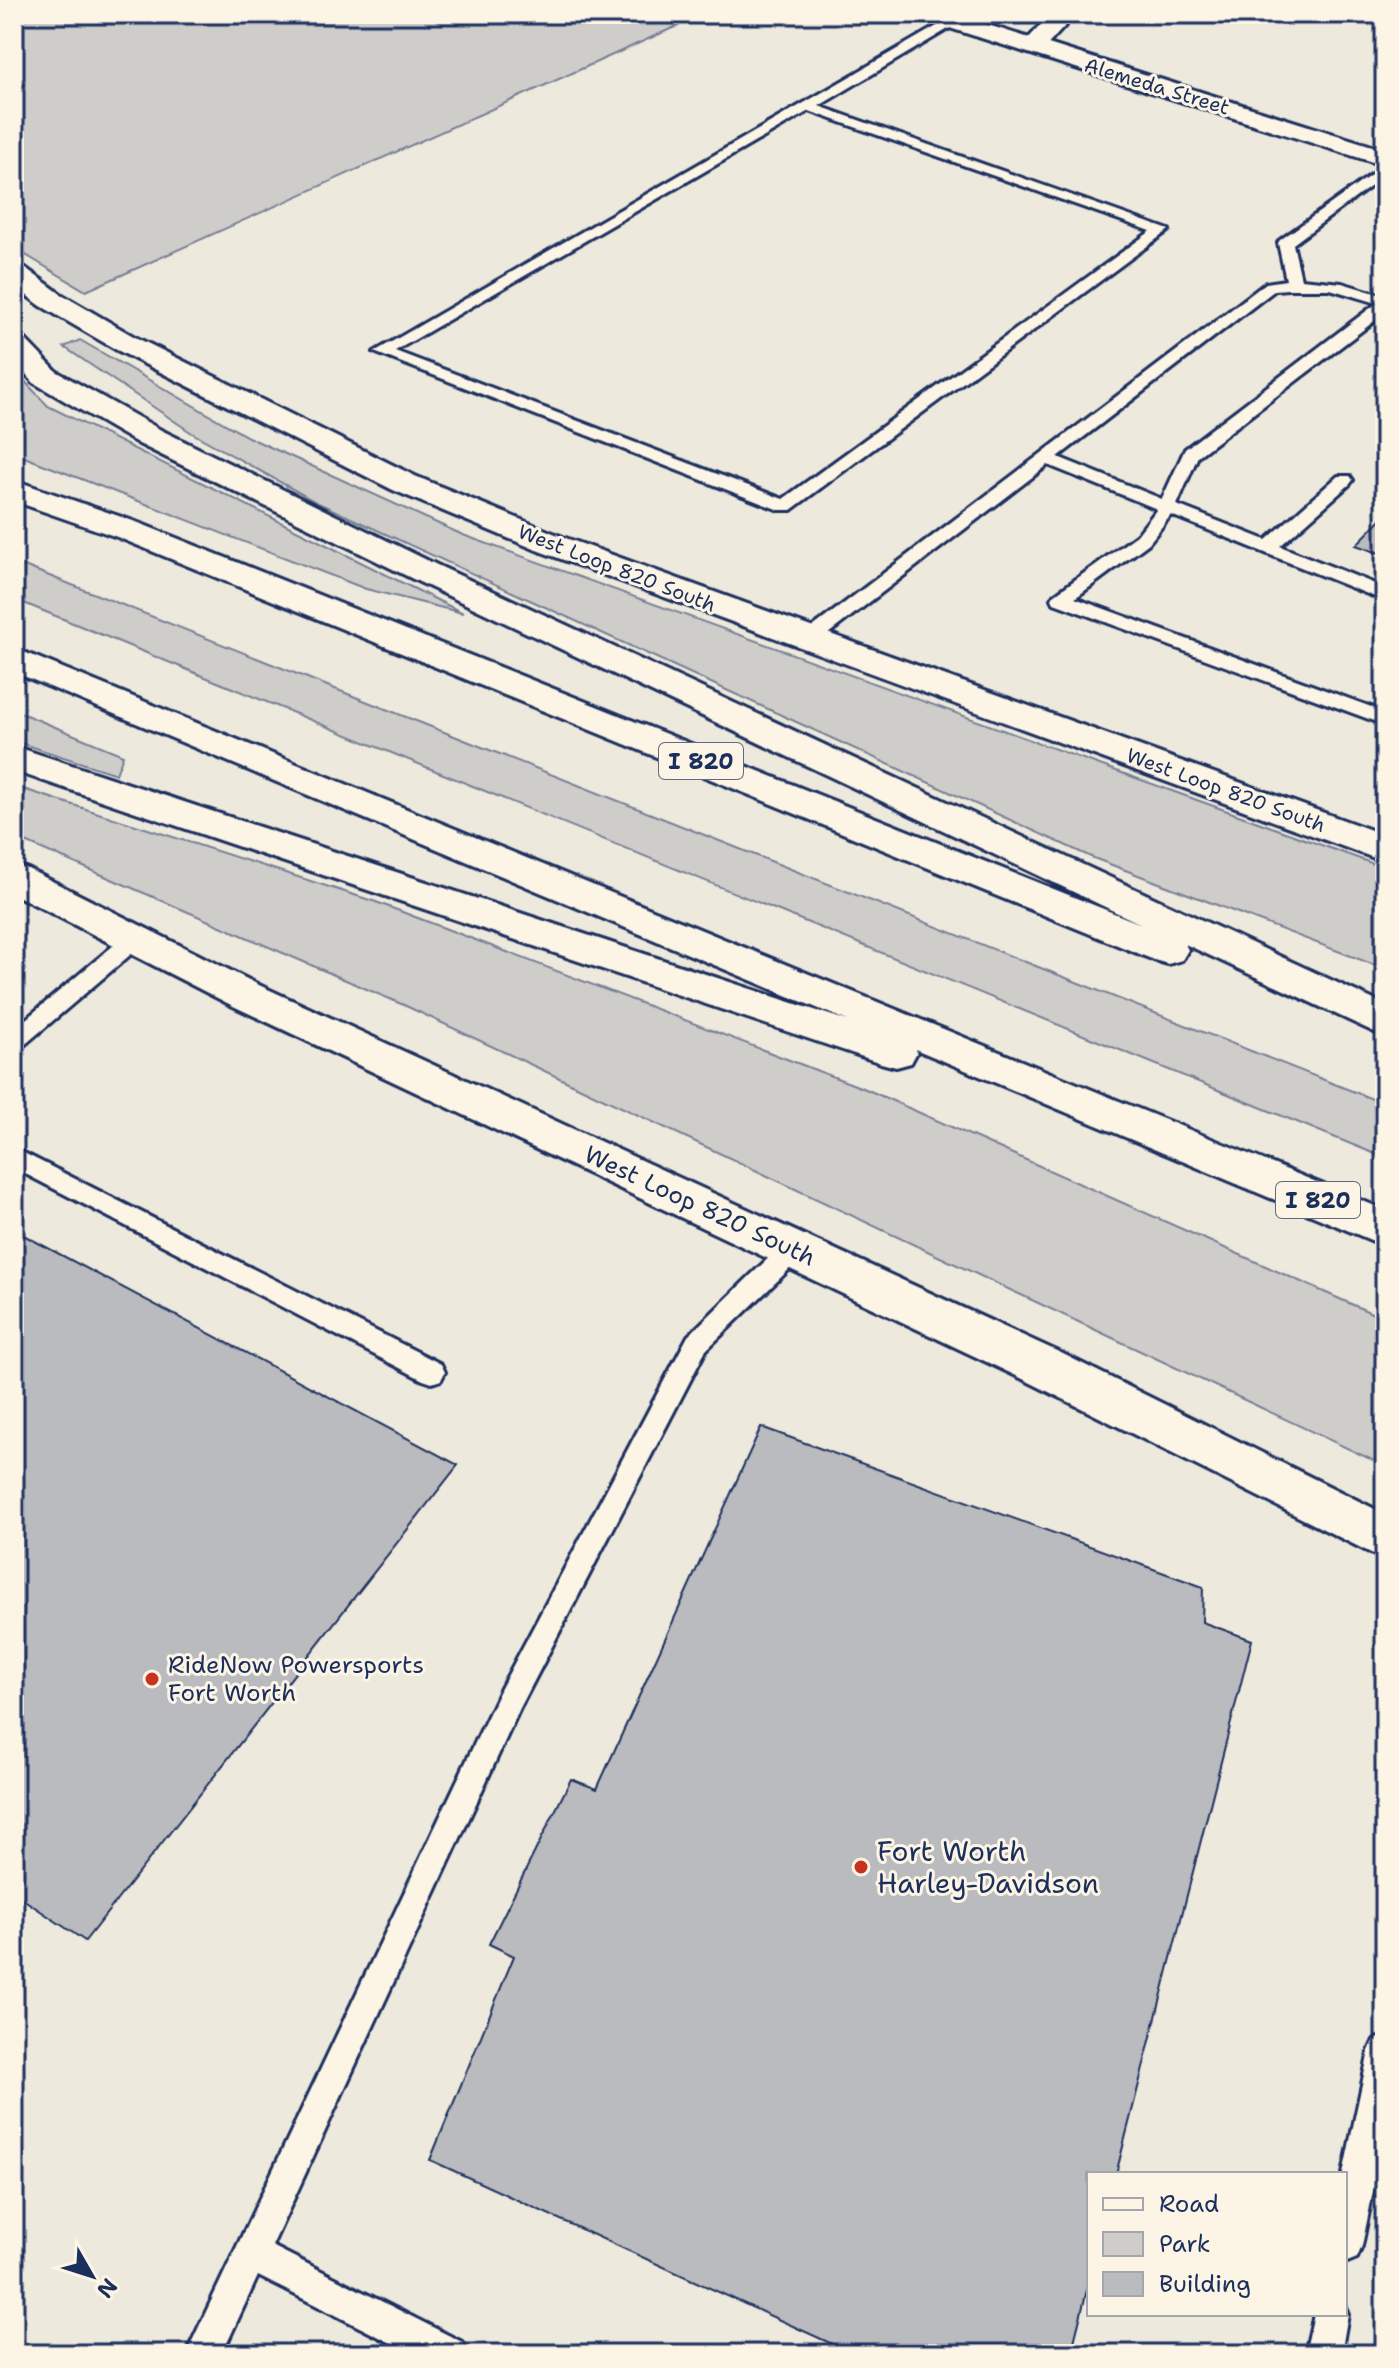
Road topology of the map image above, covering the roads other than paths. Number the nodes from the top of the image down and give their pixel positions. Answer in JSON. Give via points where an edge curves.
{"nodes":[{"id":1,"x":929,"y":14,"type":"edge"},
{"id":2,"x":1064,"y":14,"type":"edge"},
{"id":3,"x":954,"y":22,"type":"junction"},
{"id":4,"x":1033,"y":47,"type":"junction"},
{"id":5,"x":807,"y":106,"type":"junction"},
{"id":6,"x":1385,"y":158,"type":"edge"},
{"id":7,"x":1385,"y":169,"type":"edge"},
{"id":8,"x":14,"y":273,"type":"edge"},
{"id":9,"x":1294,"y":283,"type":"junction"},
{"id":10,"x":1385,"y":303,"type":"edge"},
{"id":11,"x":14,"y":344,"type":"edge"},
{"id":12,"x":1046,"y":458,"type":"junction"},
{"id":13,"x":1344,"y":480,"type":"dead end"},
{"id":14,"x":14,"y":490,"type":"edge"},
{"id":15,"x":1167,"y":508,"type":"junction"},
{"id":16,"x":1268,"y":548,"type":"junction"},
{"id":17,"x":1385,"y":595,"type":"edge"},
{"id":18,"x":808,"y":640,"type":"junction"},
{"id":19,"x":14,"y":659,"type":"edge"},
{"id":20,"x":1385,"y":719,"type":"edge"},
{"id":21,"x":14,"y":758,"type":"edge"},
{"id":22,"x":1385,"y":849,"type":"edge"},
{"id":23,"x":14,"y":878,"type":"edge"},
{"id":24,"x":135,"y":939,"type":"junction"},
{"id":25,"x":1385,"y":1022,"type":"edge"},
{"id":26,"x":1385,"y":1038,"type":"edge"},
{"id":27,"x":14,"y":1041,"type":"edge"},
{"id":28,"x":14,"y":1157,"type":"edge"},
{"id":29,"x":1251,"y":1171,"type":"junction"},
{"id":30,"x":1385,"y":1229,"type":"edge"},
{"id":31,"x":793,"y":1250,"type":"junction"},
{"id":32,"x":432,"y":1372,"type":"dead end"},
{"id":33,"x":1385,"y":1538,"type":"edge"},
{"id":34,"x":1385,"y":2051,"type":"edge"},
{"id":35,"x":1347,"y":2236,"type":"edge"},
{"id":36,"x":251,"y":2254,"type":"junction"},
{"id":37,"x":1331,"y":2316,"type":"edge"},
{"id":38,"x":204,"y":2354,"type":"edge"},
{"id":39,"x":450,"y":2354,"type":"edge"},
{"id":40,"x":1323,"y":2354,"type":"edge"}],
"edges":[{"from":1,"to":3,"type":"main road","name":"Alemeda Street"},
{"from":2,"to":4,"type":"main road"},
{"from":3,"to":4,"type":"main road","name":"Alemeda Street"},
{"from":3,"to":5,"type":"lane"},
{"from":4,"to":6,"type":"main road","name":"Alemeda Street"},
{"from":5,"to":5,"type":"lane","via":[[780,122],[382,352],[785,506],[1162,230]]},
{"from":7,"to":9,"type":"lane","via":[[1285,243]]},
{"from":8,"to":18,"type":"main road","name":"West Loop 820 South","via":[[125,343],[404,483]]},
{"from":9,"to":10,"type":"lane","via":[[1334,283]]},
{"from":9,"to":12,"type":"lane","via":[[1271,286]]},
{"from":10,"to":15,"type":"lane","via":[[1191,453]]},
{"from":11,"to":25,"type":"main road","via":[[45,377],[150,437],[425,572]]},
{"from":12,"to":15,"type":"lane"},
{"from":12,"to":18,"type":"lane"},
{"from":13,"to":16,"type":"lane"},
{"from":14,"to":26,"type":"main road","number":"I 820","via":[[157,542]]},
{"from":15,"to":16,"type":"lane"},
{"from":15,"to":20,"type":"lane","via":[[1143,539],[1061,599]]},
{"from":16,"to":17,"type":"lane"},
{"from":18,"to":22,"type":"main road","name":"West Loop 820 South"},
{"from":19,"to":29,"type":"main road","number":"I 820"},
{"from":21,"to":29,"type":"main road"},
{"from":23,"to":24,"type":"main road","name":"West Loop 820 South"},
{"from":24,"to":27,"type":"lane"},
{"from":24,"to":31,"type":"main road","name":"West Loop 820 South"},
{"from":28,"to":32,"type":"lane"},
{"from":29,"to":30,"type":"main road","number":"I 820"},
{"from":31,"to":33,"type":"main road","name":"West Loop 820 South","via":[[1044,1367]]},
{"from":31,"to":36,"type":"lane","via":[[697,1343],[510,1699]]},
{"from":34,"to":35,"type":"lane"},
{"from":36,"to":38,"type":"lane"},
{"from":36,"to":39,"type":"lane"},
{"from":37,"to":40,"type":"lane"}]}
